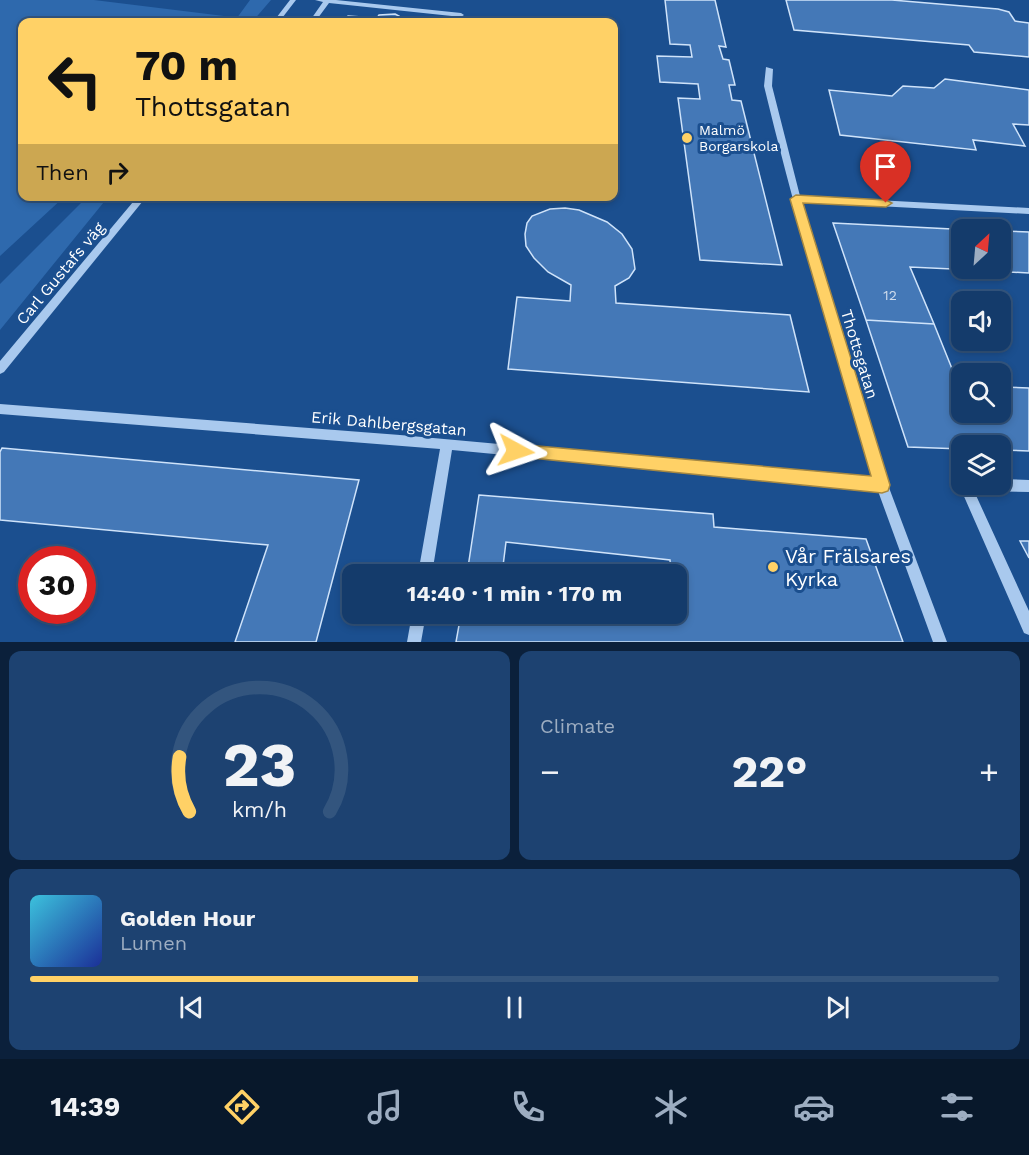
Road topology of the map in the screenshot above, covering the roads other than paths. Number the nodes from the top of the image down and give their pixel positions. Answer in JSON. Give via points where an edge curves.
{"nodes":[{"id":1,"x":293,"y":0,"type":"edge"},
{"id":2,"x":318,"y":0,"type":"edge"},
{"id":3,"x":327,"y":1,"type":"edge"},
{"id":4,"x":461,"y":15,"type":"dead end"},
{"id":5,"x":279,"y":18,"type":"edge"},
{"id":6,"x":315,"y":18,"type":"edge"},
{"id":7,"x":769,"y":69,"type":"dead end"},
{"id":8,"x":796,"y":199,"type":"junction"},
{"id":9,"x":139,"y":201,"type":"edge"},
{"id":10,"x":1029,"y":211,"type":"edge"},
{"id":11,"x":0,"y":369,"type":"edge"},
{"id":12,"x":0,"y":409,"type":"edge"},
{"id":13,"x":447,"y":445,"type":"junction"},
{"id":14,"x":882,"y":485,"type":"junction"},
{"id":15,"x":1011,"y":486,"type":"edge"},
{"id":16,"x":1029,"y":486,"type":"edge"},
{"id":17,"x":969,"y":495,"type":"edge"},
{"id":18,"x":427,"y":564,"type":"edge"},
{"id":19,"x":417,"y":624,"type":"edge"},
{"id":20,"x":1029,"y":628,"type":"edge"},
{"id":21,"x":414,"y":642,"type":"edge"},
{"id":22,"x":940,"y":642,"type":"edge"}],
"edges":[{"from":1,"to":5,"type":"street"},
{"from":2,"to":3,"type":"street"},
{"from":3,"to":4,"type":"street"},
{"from":3,"to":6,"type":"street"},
{"from":7,"to":8,"type":"street","name":"Thottsgatan","via":[[768,86]]},
{"from":8,"to":10,"type":"street"},
{"from":8,"to":14,"type":"street","name":"Thottsgatan"},
{"from":9,"to":11,"type":"street","name":"Carl Gustafs väg"},
{"from":12,"to":13,"type":"street","name":"Erik Dahlbergsgatan"},
{"from":13,"to":14,"type":"street","name":"Erik Dahlbergsgatan"},
{"from":13,"to":18,"type":"street"},
{"from":14,"to":22,"type":"street","name":"Thottsgatan"},
{"from":15,"to":16,"type":"street"},
{"from":17,"to":20,"type":"street"},
{"from":19,"to":21,"type":"street"}]}
